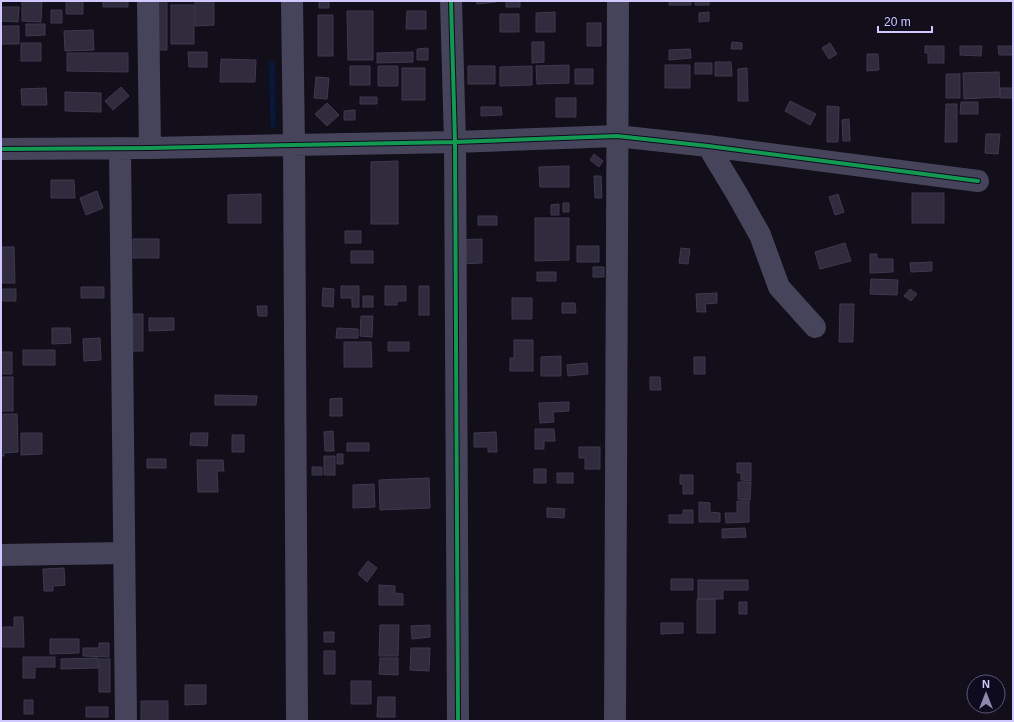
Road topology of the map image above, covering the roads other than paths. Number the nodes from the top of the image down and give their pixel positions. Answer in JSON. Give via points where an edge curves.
{"nodes":[{"id":1,"x":148,"y":1,"type":"edge"},
{"id":2,"x":292,"y":1,"type":"edge"},
{"id":3,"x":451,"y":1,"type":"edge"},
{"id":4,"x":618,"y":1,"type":"edge"},
{"id":5,"x":618,"y":136,"type":"junction"},
{"id":6,"x":455,"y":142,"type":"junction"},
{"id":7,"x":294,"y":144,"type":"junction"},
{"id":8,"x":708,"y":146,"type":"junction"},
{"id":9,"x":120,"y":148,"type":"junction"},
{"id":10,"x":150,"y":148,"type":"junction"},
{"id":11,"x":1,"y":149,"type":"edge"},
{"id":12,"x":978,"y":181,"type":"dead end"},
{"id":13,"x":814,"y":327,"type":"dead end"},
{"id":14,"x":124,"y":553,"type":"junction"},
{"id":15,"x":1,"y":555,"type":"edge"},
{"id":16,"x":126,"y":721,"type":"edge"},
{"id":17,"x":297,"y":721,"type":"edge"},
{"id":18,"x":458,"y":721,"type":"edge"},
{"id":19,"x":615,"y":721,"type":"edge"}],
"edges":[{"from":1,"to":10,"type":"street"},
{"from":2,"to":7,"type":"street"},
{"from":3,"to":6,"type":"street"},
{"from":4,"to":5,"type":"street"},
{"from":5,"to":6,"type":"street"},
{"from":5,"to":8,"type":"street"},
{"from":5,"to":19,"type":"street"},
{"from":6,"to":7,"type":"street"},
{"from":6,"to":18,"type":"street"},
{"from":7,"to":10,"type":"street"},
{"from":7,"to":17,"type":"street"},
{"from":8,"to":12,"type":"street"},
{"from":8,"to":13,"type":"street","via":[[760,235],[779,287]]},
{"from":9,"to":10,"type":"street"},
{"from":9,"to":11,"type":"street"},
{"from":9,"to":14,"type":"street"},
{"from":14,"to":15,"type":"street"},
{"from":14,"to":16,"type":"street"}]}
